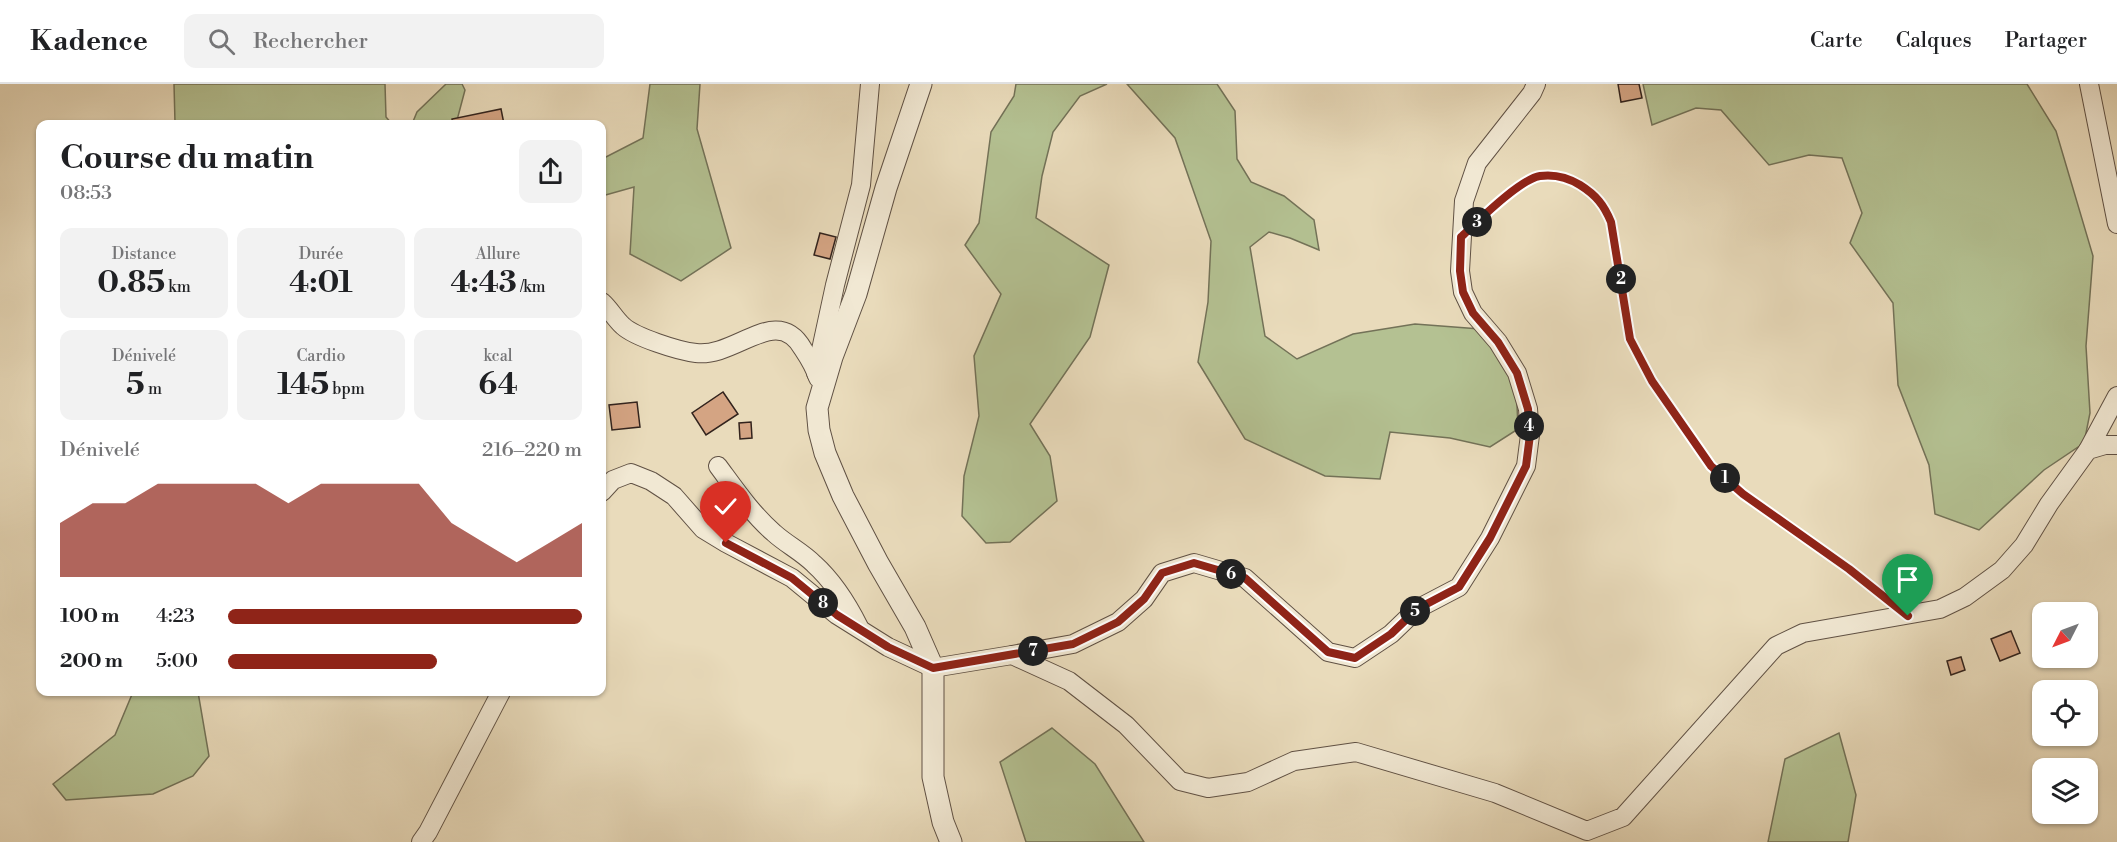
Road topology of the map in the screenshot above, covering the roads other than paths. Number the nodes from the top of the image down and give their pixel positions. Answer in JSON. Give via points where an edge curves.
{"nodes":[{"id":1,"x":870,"y":84,"type":"edge"},
{"id":2,"x":921,"y":84,"type":"edge"},
{"id":3,"x":1536,"y":84,"type":"edge"},
{"id":4,"x":2089,"y":84,"type":"edge"},
{"id":5,"x":2117,"y":224,"type":"edge"},
{"id":6,"x":606,"y":307,"type":"edge"},
{"id":7,"x":819,"y":382,"type":"junction"},
{"id":8,"x":2117,"y":396,"type":"edge"},
{"id":9,"x":2117,"y":445,"type":"edge"},
{"id":10,"x":2088,"y":450,"type":"junction"},
{"id":11,"x":718,"y":466,"type":"dead end"},
{"id":12,"x":606,"y":488,"type":"edge"},
{"id":13,"x":860,"y":629,"type":"junction"},
{"id":14,"x":1012,"y":655,"type":"junction"},
{"id":15,"x":933,"y":668,"type":"junction"},
{"id":16,"x":499,"y":696,"type":"edge"},
{"id":17,"x":421,"y":842,"type":"edge"},
{"id":18,"x":951,"y":842,"type":"edge"}],
"edges":[{"from":1,"to":7,"type":"street","via":[[861,184],[836,285]]},
{"from":2,"to":7,"type":"street","via":[[856,294]]},
{"from":3,"to":14,"type":"street","via":[[1477,163],[1464,201],[1460,271],[1463,292],[1473,313],[1498,342],[1517,373],[1528,409],[1530,435],[1526,466],[1490,538],[1459,587],[1417,609],[1391,634],[1355,658],[1328,652],[1245,578],[1194,563],[1162,573],[1144,599],[1118,622],[1073,644]]},
{"from":4,"to":5,"type":"street"},
{"from":6,"to":7,"type":"street","via":[[633,334],[697,354],[722,351],[779,329],[800,342]]},
{"from":7,"to":15,"type":"street","via":[[819,430],[825,453],[843,496],[915,627]]},
{"from":8,"to":10,"type":"street"},
{"from":9,"to":10,"type":"street"},
{"from":10,"to":14,"type":"street","via":[[2024,545],[2002,570],[1965,597],[1940,609],[1803,633],[1776,646],[1623,817],[1587,831],[1495,793],[1356,752],[1294,761],[1248,782],[1208,788],[1180,781],[1126,725],[1070,681]]},
{"from":11,"to":13,"type":"street","via":[[753,513],[833,584]]},
{"from":12,"to":13,"type":"street","via":[[613,480],[631,473],[651,481],[674,496],[703,529],[792,578]]},
{"from":13,"to":15,"type":"street"},
{"from":14,"to":15,"type":"street"},
{"from":15,"to":18,"type":"street","via":[[933,777]]},
{"from":16,"to":17,"type":"street"}]}
